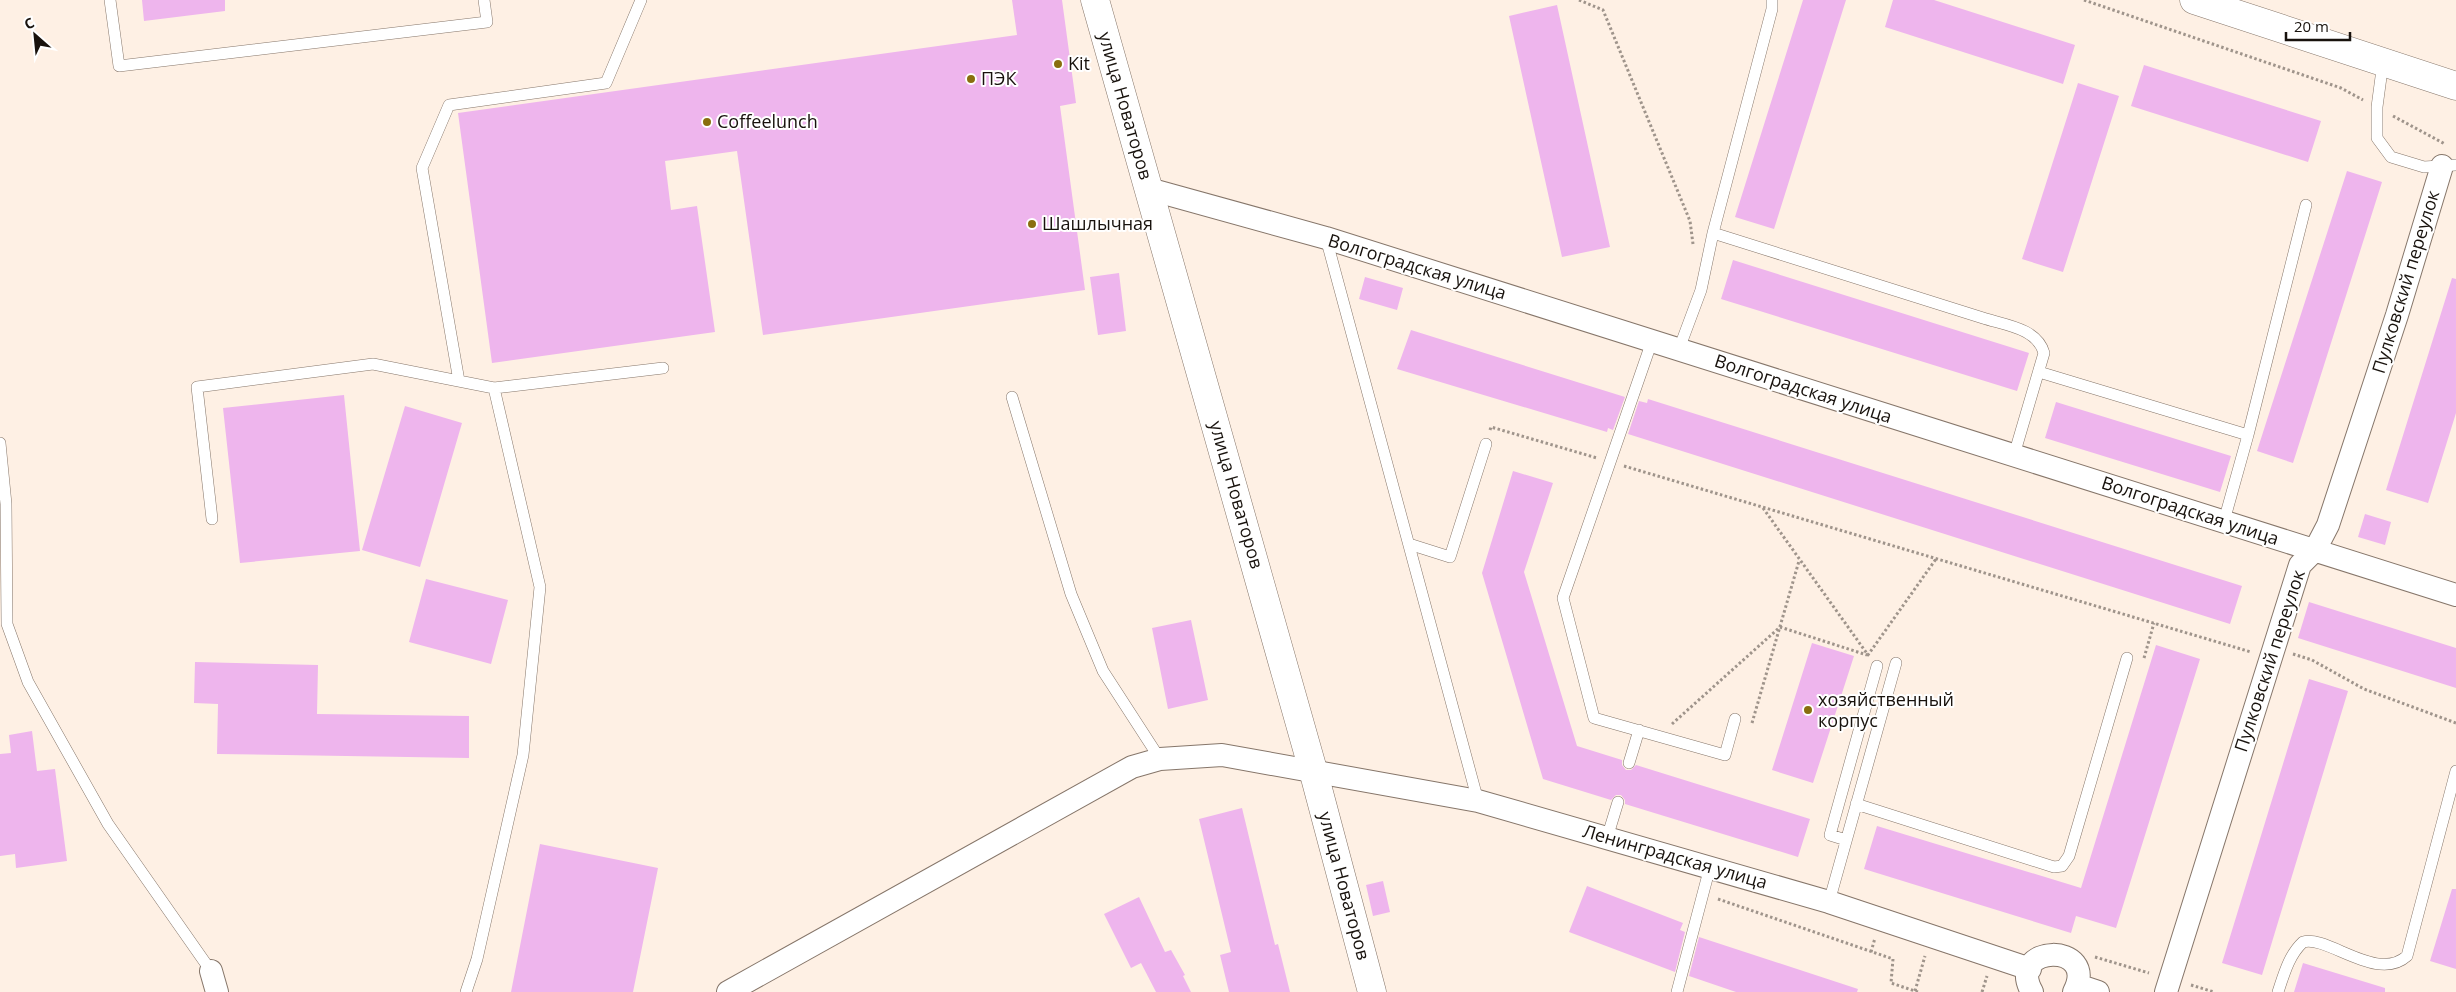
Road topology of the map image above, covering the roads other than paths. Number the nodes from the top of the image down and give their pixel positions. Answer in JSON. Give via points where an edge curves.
{"nodes":[{"id":1,"x":110,"y":0,"type":"edge"},
{"id":2,"x":484,"y":0,"type":"edge"},
{"id":3,"x":641,"y":0,"type":"edge"},
{"id":4,"x":1095,"y":0,"type":"edge"},
{"id":5,"x":1772,"y":0,"type":"edge"},
{"id":6,"x":2194,"y":0,"type":"edge"},
{"id":7,"x":2382,"y":62,"type":"junction"},
{"id":8,"x":2456,"y":86,"type":"edge"},
{"id":9,"x":2449,"y":159,"type":"edge"},
{"id":10,"x":1149,"y":189,"type":"junction"},
{"id":11,"x":2306,"y":205,"type":"dead end"},
{"id":12,"x":1713,"y":232,"type":"junction"},
{"id":13,"x":1326,"y":238,"type":"junction"},
{"id":14,"x":1652,"y":341,"type":"junction"},
{"id":15,"x":1679,"y":349,"type":"junction"},
{"id":16,"x":663,"y":368,"type":"dead end"},
{"id":17,"x":2039,"y":372,"type":"junction"},
{"id":18,"x":458,"y":381,"type":"junction"},
{"id":19,"x":494,"y":388,"type":"junction"},
{"id":20,"x":1012,"y":397,"type":"dead end"},
{"id":21,"x":2248,"y":435,"type":"junction"},
{"id":22,"x":0,"y":443,"type":"edge"},
{"id":23,"x":1486,"y":444,"type":"road end"},
{"id":24,"x":2014,"y":455,"type":"junction"},
{"id":25,"x":212,"y":519,"type":"dead end"},
{"id":26,"x":2224,"y":521,"type":"junction"},
{"id":27,"x":1409,"y":544,"type":"junction"},
{"id":28,"x":2315,"y":550,"type":"junction"},
{"id":29,"x":2456,"y":595,"type":"edge"},
{"id":30,"x":2127,"y":658,"type":"road end"},
{"id":31,"x":1896,"y":663,"type":"dead end"},
{"id":32,"x":1877,"y":666,"type":"road end"},
{"id":33,"x":1735,"y":719,"type":"road end"},
{"id":34,"x":1639,"y":730,"type":"junction"},
{"id":35,"x":1160,"y":759,"type":"junction"},
{"id":36,"x":1630,"y":763,"type":"dead end"},
{"id":37,"x":1314,"y":770,"type":"junction"},
{"id":38,"x":2456,"y":771,"type":"edge"},
{"id":39,"x":1478,"y":801,"type":"junction"},
{"id":40,"x":1618,"y":802,"type":"dead end"},
{"id":41,"x":1856,"y":804,"type":"junction"},
{"id":42,"x":1607,"y":838,"type":"junction"},
{"id":43,"x":1846,"y":840,"type":"junction"},
{"id":44,"x":1710,"y":867,"type":"junction"},
{"id":45,"x":1829,"y":902,"type":"junction"},
{"id":46,"x":2030,"y":969,"type":"junction"},
{"id":47,"x":210,"y":970,"type":"joint"},
{"id":48,"x":2168,"y":986,"type":"edge"},
{"id":49,"x":2083,"y":990,"type":"edge"},
{"id":50,"x":217,"y":992,"type":"edge"},
{"id":51,"x":466,"y":992,"type":"edge"},
{"id":52,"x":728,"y":992,"type":"edge"},
{"id":53,"x":1372,"y":992,"type":"edge"},
{"id":54,"x":1677,"y":992,"type":"edge"},
{"id":55,"x":2032,"y":992,"type":"edge"},
{"id":56,"x":2278,"y":992,"type":"edge"}],
"edges":[{"from":1,"to":2,"type":"lane","via":[[118,66],[487,22]]},
{"from":3,"to":18,"type":"lane","via":[[606,83],[449,105],[422,168]]},
{"from":4,"to":10,"type":"street","name":"улица Новаторов"},
{"from":5,"to":12,"type":"lane"},
{"from":6,"to":7,"type":"street"},
{"from":7,"to":8,"type":"street"},
{"from":7,"to":9,"type":"lane","via":[[2377,138],[2391,157],[2424,167]]},
{"from":9,"to":28,"type":"street","name":"Пулковский переулок","via":[[2328,524]]},
{"from":10,"to":13,"type":"street","name":"Волгоградская улица"},
{"from":10,"to":37,"type":"street","name":"улица Новаторов"},
{"from":11,"to":21,"type":"lane"},
{"from":12,"to":15,"type":"lane","via":[[1701,290]]},
{"from":12,"to":17,"type":"lane","via":[[2024,331],[2042,346],[2044,353]]},
{"from":13,"to":14,"type":"street","name":"Волгоградская улица"},
{"from":13,"to":27,"type":"lane"},
{"from":14,"to":15,"type":"street","name":"Волгоградская улица"},
{"from":14,"to":34,"type":"lane","via":[[1563,598],[1594,718]]},
{"from":15,"to":24,"type":"street","name":"Волгоградская улица"},
{"from":16,"to":19,"type":"lane"},
{"from":17,"to":21,"type":"lane"},
{"from":17,"to":24,"type":"lane"},
{"from":18,"to":19,"type":"lane"},
{"from":18,"to":25,"type":"lane","via":[[373,364],[197,387]]},
{"from":19,"to":51,"type":"lane","via":[[540,588],[523,755],[477,959]]},
{"from":20,"to":35,"type":"lane","via":[[1075,602],[1103,671]]},
{"from":21,"to":26,"type":"lane"},
{"from":22,"to":47,"type":"lane","via":[[6,504],[7,624],[28,682],[108,824]]},
{"from":23,"to":27,"type":"lane","via":[[1450,557]]},
{"from":24,"to":26,"type":"street","name":"Волгоградская улица"},
{"from":26,"to":28,"type":"street","name":"Волгоградская улица"},
{"from":27,"to":39,"type":"lane"},
{"from":28,"to":29,"type":"street","name":"Волгоградская улица"},
{"from":28,"to":48,"type":"street","name":"Пулковский переулок","via":[[2300,565]]},
{"from":30,"to":41,"type":"lane","via":[[2069,856],[2062,866],[2054,867]]},
{"from":31,"to":41,"type":"lane"},
{"from":32,"to":43,"type":"lane","via":[[1830,835]]},
{"from":33,"to":34,"type":"lane","via":[[1725,755]]},
{"from":34,"to":36,"type":"lane"},
{"from":35,"to":37,"type":"street","name":"Ленинградская улица","via":[[1222,755]]},
{"from":35,"to":52,"type":"street","name":"Ленинградская улица","via":[[1132,767]]},
{"from":37,"to":39,"type":"street","name":"Ленинградская улица"},
{"from":37,"to":53,"type":"street","name":"улица Новаторов"},
{"from":38,"to":56,"type":"lane","via":[[2407,956],[2400,962],[2377,963],[2308,941],[2297,948]]},
{"from":39,"to":42,"type":"street","name":"Ленинградская улица"},
{"from":40,"to":42,"type":"lane"},
{"from":41,"to":43,"type":"lane"},
{"from":42,"to":44,"type":"street","name":"Ленинградская улица"},
{"from":43,"to":45,"type":"lane"},
{"from":44,"to":45,"type":"street","name":"Ленинградская улица"},
{"from":44,"to":54,"type":"lane"},
{"from":45,"to":46,"type":"street","name":"Ленинградская улица"},
{"from":46,"to":49,"type":"street","via":[[2042,955],[2061,954],[2076,967]]},
{"from":46,"to":55,"type":"street","via":[[2028,978]]},
{"from":47,"to":50,"type":"street"}]}
